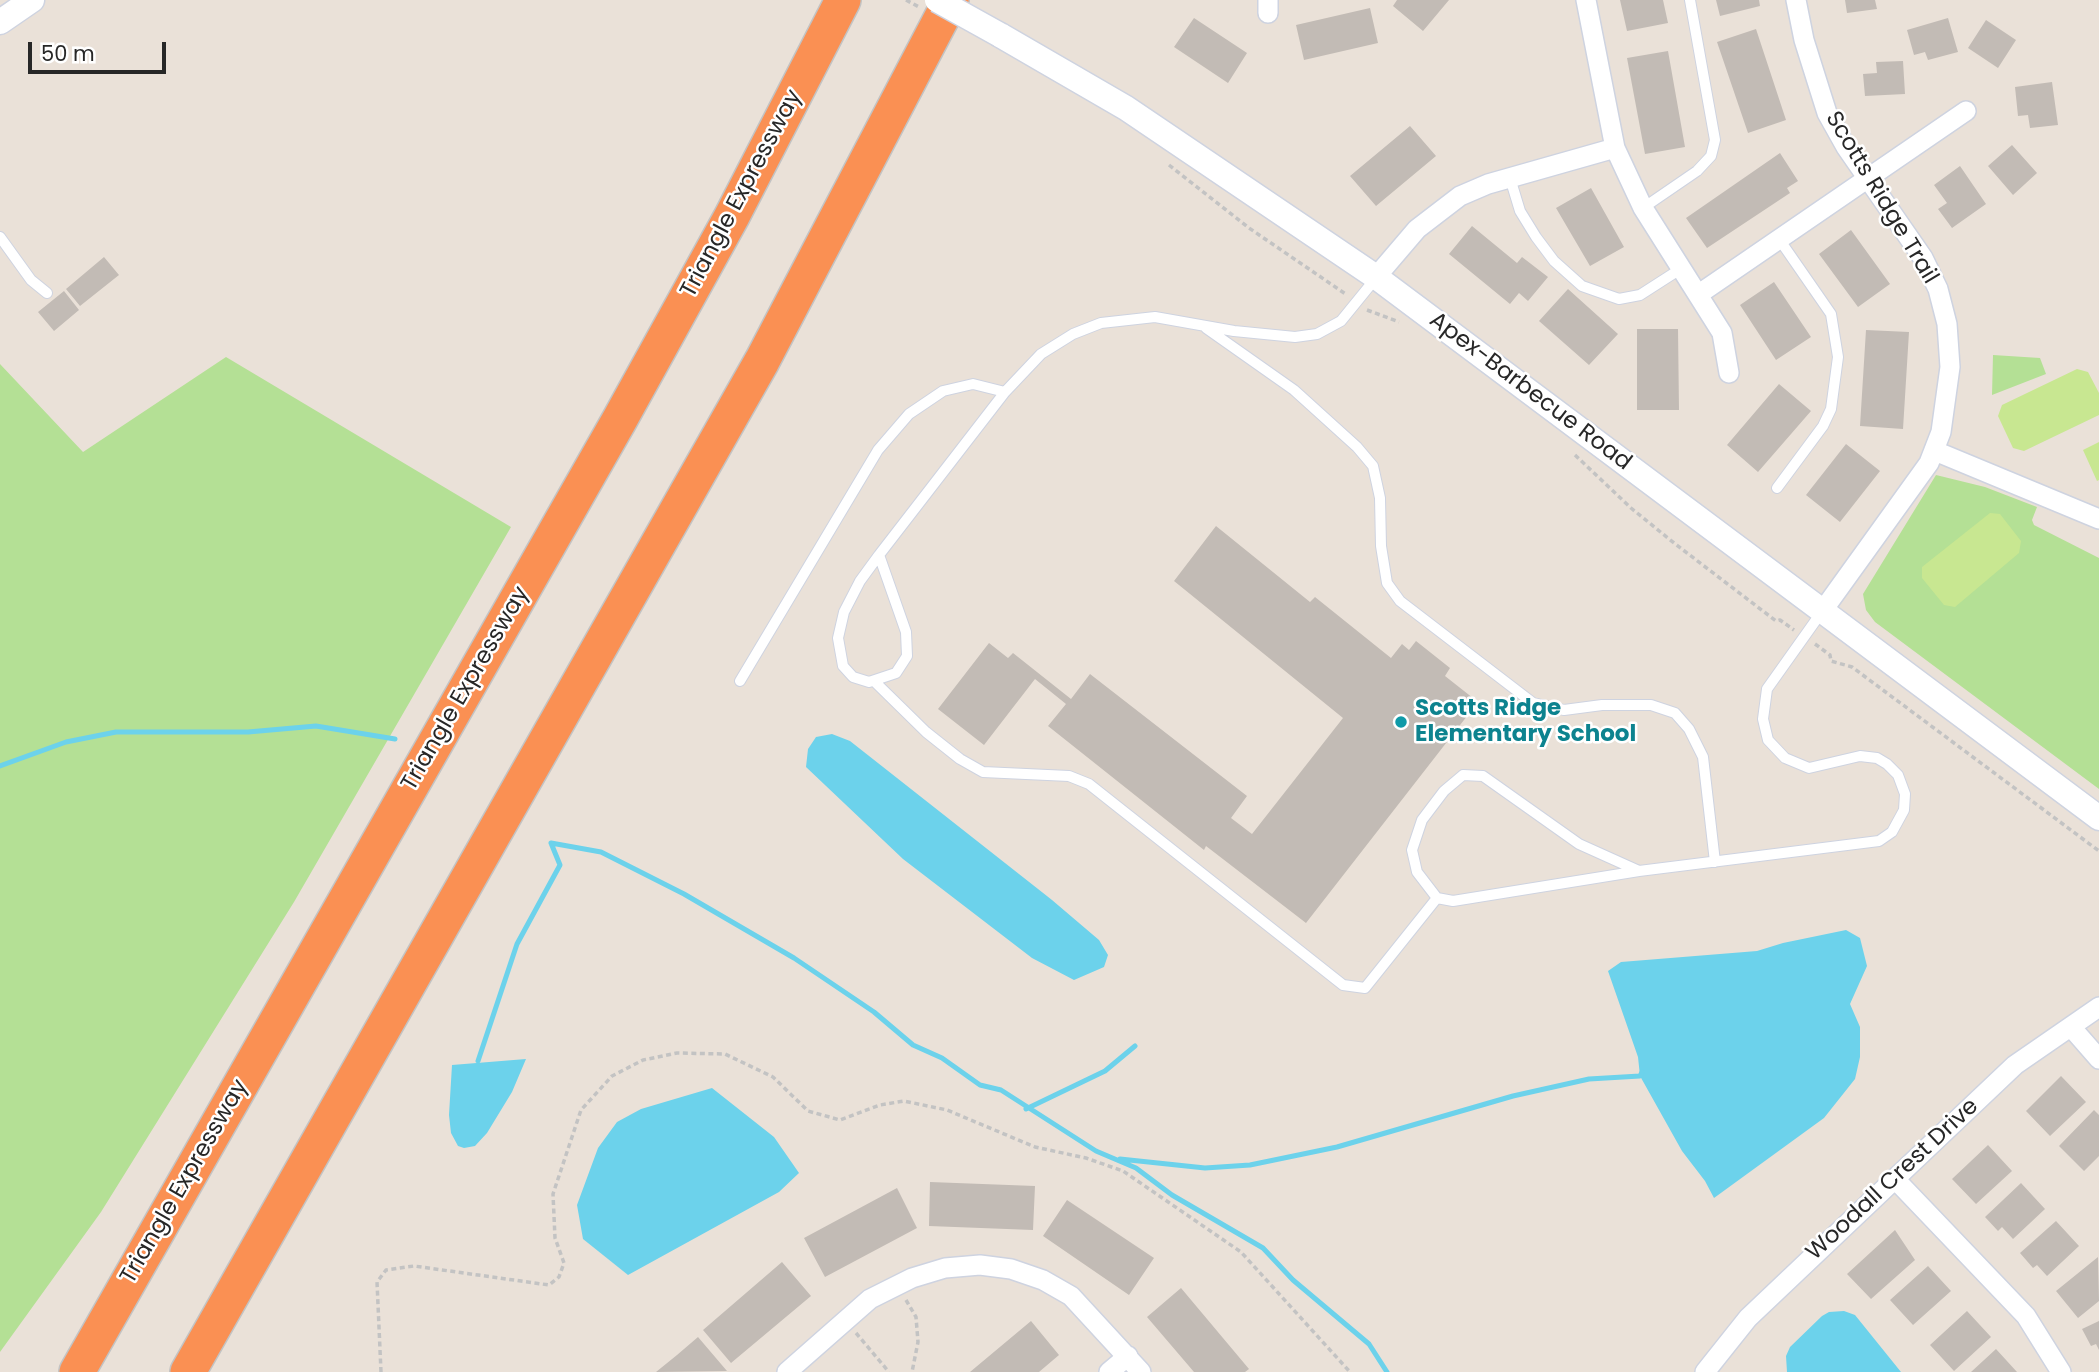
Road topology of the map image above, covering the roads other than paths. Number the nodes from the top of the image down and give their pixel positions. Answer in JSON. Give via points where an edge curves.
{"nodes":[{"id":1,"x":32,"y":0,"type":"edge"},
{"id":2,"x":844,"y":0,"type":"edge"},
{"id":3,"x":937,"y":0,"type":"edge"},
{"id":4,"x":951,"y":0,"type":"edge"},
{"id":5,"x":1586,"y":0,"type":"edge"},
{"id":6,"x":1690,"y":0,"type":"edge"},
{"id":7,"x":1796,"y":0,"type":"edge"},
{"id":8,"x":0,"y":22,"type":"edge"},
{"id":9,"x":1966,"y":111,"type":"dead end"},
{"id":10,"x":1615,"y":148,"type":"junction"},
{"id":11,"x":1867,"y":177,"type":"junction"},
{"id":12,"x":1510,"y":178,"type":"junction"},
{"id":13,"x":1643,"y":208,"type":"junction"},
{"id":14,"x":0,"y":237,"type":"edge"},
{"id":15,"x":1779,"y":239,"type":"junction"},
{"id":16,"x":1682,"y":268,"type":"junction"},
{"id":17,"x":1376,"y":277,"type":"junction"},
{"id":18,"x":47,"y":293,"type":"dead end"},
{"id":19,"x":1699,"y":294,"type":"junction"},
{"id":20,"x":1202,"y":326,"type":"junction"},
{"id":21,"x":1729,"y":373,"type":"dead end"},
{"id":22,"x":1005,"y":392,"type":"junction"},
{"id":23,"x":1935,"y":451,"type":"junction"},
{"id":24,"x":1777,"y":488,"type":"dead end"},
{"id":25,"x":2099,"y":519,"type":"edge"},
{"id":26,"x":879,"y":555,"type":"junction"},
{"id":27,"x":1821,"y":613,"type":"junction"},
{"id":28,"x":740,"y":681,"type":"dead end"},
{"id":29,"x":874,"y":681,"type":"junction"},
{"id":30,"x":2099,"y":818,"type":"edge"},
{"id":31,"x":1715,"y":862,"type":"junction"},
{"id":32,"x":1639,"y":871,"type":"junction"},
{"id":33,"x":1437,"y":898,"type":"junction"},
{"id":34,"x":2099,"y":1007,"type":"edge"},
{"id":35,"x":2071,"y":1027,"type":"junction"},
{"id":36,"x":2099,"y":1059,"type":"edge"},
{"id":37,"x":1895,"y":1178,"type":"junction"},
{"id":38,"x":1128,"y":1356,"type":"junction"},
{"id":39,"x":77,"y":1372,"type":"edge"},
{"id":40,"x":188,"y":1372,"type":"edge"},
{"id":41,"x":787,"y":1372,"type":"edge"},
{"id":42,"x":1110,"y":1372,"type":"edge"},
{"id":43,"x":1141,"y":1372,"type":"edge"},
{"id":44,"x":1705,"y":1372,"type":"edge"},
{"id":45,"x":2061,"y":1372,"type":"edge"}],
"edges":[{"from":1,"to":8,"type":"street"},
{"from":2,"to":39,"type":"highway","name":"Triangle Expressway","via":[[620,419]]},
{"from":3,"to":17,"type":"street","name":"Apex-Barbecue Road","bridge":true,"via":[[1126,108]]},
{"from":4,"to":40,"type":"highway","via":[[762,361]]},
{"from":5,"to":10,"type":"street"},
{"from":6,"to":13,"type":"lane","via":[[1716,140],[1711,156],[1698,171]]},
{"from":7,"to":11,"type":"street","name":"Scotts Ridge Trail","via":[[1827,113]]},
{"from":9,"to":11,"type":"street"},
{"from":10,"to":12,"type":"street"},
{"from":10,"to":13,"type":"street"},
{"from":11,"to":15,"type":"street"},
{"from":11,"to":23,"type":"street","name":"Scotts Ridge Trail","via":[[1923,258],[1938,289],[1947,324],[1949,392]]},
{"from":12,"to":16,"type":"lane","via":[[1520,211],[1536,237],[1582,286],[1619,299],[1640,295]]},
{"from":12,"to":17,"type":"street","via":[[1460,196],[1436,211]]},
{"from":13,"to":16,"type":"street"},
{"from":14,"to":18,"type":"lane","via":[[31,280]]},
{"from":15,"to":19,"type":"street"},
{"from":15,"to":24,"type":"lane","via":[[1831,314],[1838,357],[1824,426]]},
{"from":16,"to":19,"type":"street"},
{"from":17,"to":20,"type":"lane","via":[[1341,321],[1317,334],[1295,337]]},
{"from":17,"to":27,"type":"street","name":"Apex-Barbecue Road"},
{"from":19,"to":21,"type":"street","via":[[1722,333]]},
{"from":20,"to":22,"type":"lane","via":[[1155,317],[1101,323],[1041,354]]},
{"from":20,"to":31,"type":"lane","via":[[1294,390],[1373,466],[1387,583],[1400,601],[1533,703],[1564,710],[1651,705],[1675,713],[1703,757]]},
{"from":22,"to":26,"type":"lane"},
{"from":22,"to":28,"type":"lane","via":[[973,384],[943,391],[909,414],[878,450]]},
{"from":23,"to":25,"type":"street"},
{"from":23,"to":27,"type":"street","name":"Scotts Ridge Trail","via":[[1917,484]]},
{"from":26,"to":29,"type":"lane","via":[[906,632],[907,656],[896,673]]},
{"from":26,"to":29,"type":"lane","via":[[844,612],[838,638],[843,666],[853,677]]},
{"from":27,"to":30,"type":"street","name":"Apex-Barbecue Road"},
{"from":27,"to":31,"type":"lane","via":[[1767,690],[1763,719],[1768,740],[1785,758],[1810,768],[1860,756],[1887,764],[1898,775],[1905,794],[1899,822],[1879,841]]},
{"from":29,"to":33,"type":"lane","via":[[918,725],[960,760],[983,772],[1069,776],[1088,784],[1343,985],[1365,988]]},
{"from":31,"to":32,"type":"lane"},
{"from":32,"to":33,"type":"lane","via":[[1452,901]]},
{"from":32,"to":33,"type":"lane","via":[[1579,844],[1483,776],[1463,775],[1422,820],[1412,850],[1417,873]]},
{"from":34,"to":35,"type":"street","name":"Woodall Crest Drive"},
{"from":35,"to":36,"type":"street"},
{"from":35,"to":37,"type":"street","name":"Woodall Crest Drive","via":[[2015,1065]]},
{"from":37,"to":44,"type":"street","name":"Woodall Crest Drive","via":[[1738,1329]]},
{"from":37,"to":45,"type":"street","via":[[2026,1316]]},
{"from":38,"to":41,"type":"street","via":[[1071,1296],[1011,1269],[980,1265],[945,1268],[870,1299]]},
{"from":38,"to":42,"type":"street"},
{"from":38,"to":43,"type":"street"}]}
